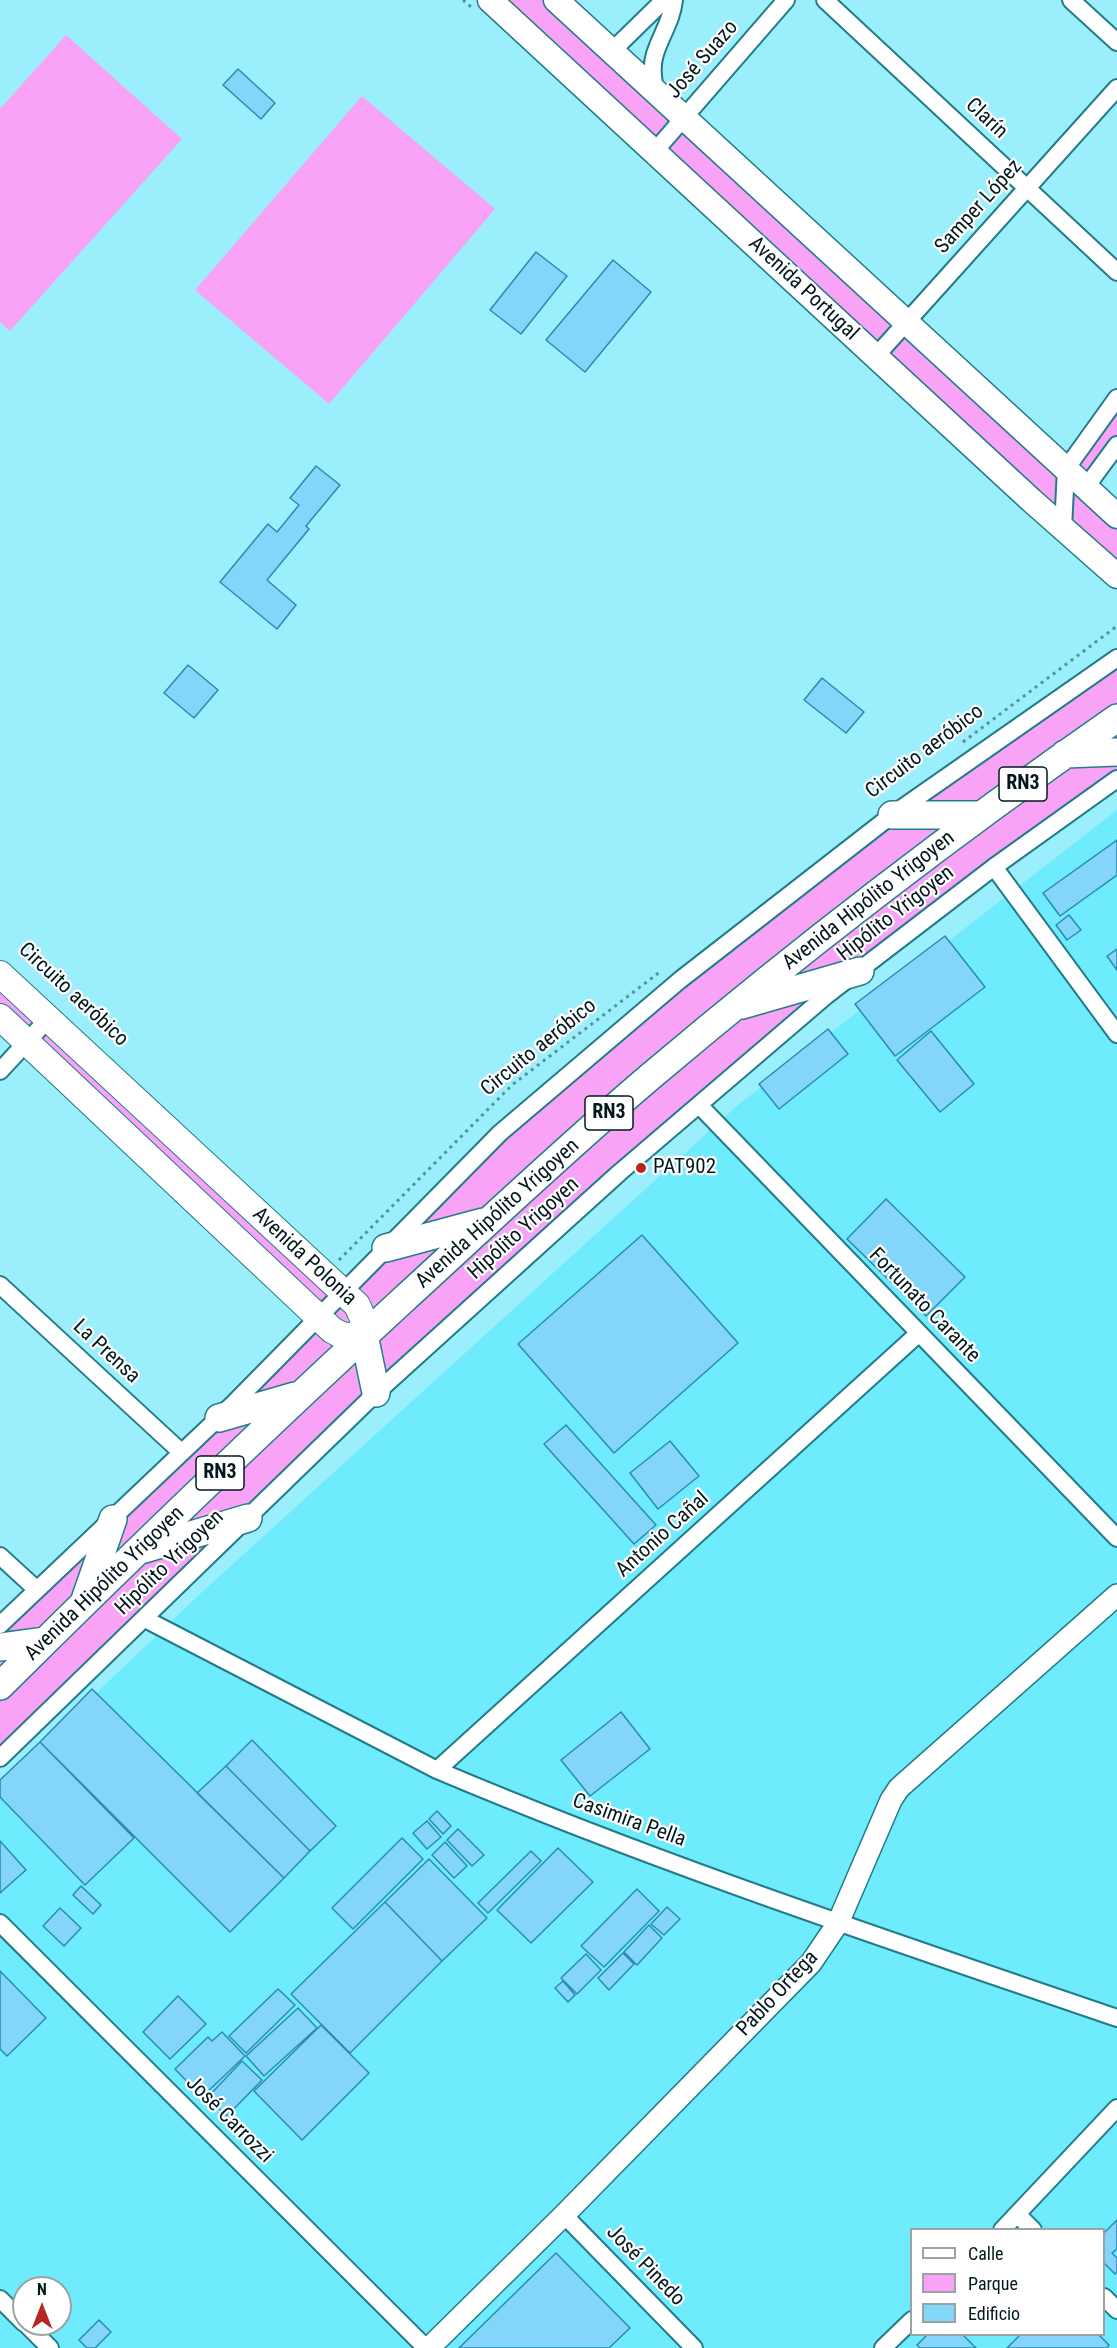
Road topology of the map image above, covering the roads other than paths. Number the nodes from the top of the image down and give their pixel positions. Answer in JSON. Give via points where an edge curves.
{"nodes":[{"id":1,"x":490,"y":0,"type":"edge"},
{"id":2,"x":556,"y":0,"type":"edge"},
{"id":3,"x":661,"y":0,"type":"edge"},
{"id":4,"x":674,"y":0,"type":"edge"},
{"id":5,"x":786,"y":0,"type":"edge"},
{"id":6,"x":825,"y":0,"type":"edge"},
{"id":7,"x":1071,"y":0,"type":"edge"},
{"id":8,"x":1117,"y":42,"type":"edge"},
{"id":9,"x":612,"y":51,"type":"junction"},
{"id":10,"x":1117,"y":88,"type":"edge"},
{"id":11,"x":655,"y":91,"type":"junction"},
{"id":12,"x":683,"y":117,"type":"junction"},
{"id":13,"x":655,"y":151,"type":"junction"},
{"id":14,"x":1027,"y":187,"type":"junction"},
{"id":15,"x":1117,"y":272,"type":"edge"},
{"id":16,"x":905,"y":323,"type":"junction"},
{"id":17,"x":876,"y":356,"type":"junction"},
{"id":18,"x":1117,"y":398,"type":"edge"},
{"id":19,"x":1117,"y":444,"type":"edge"},
{"id":20,"x":1066,"y":470,"type":"junction"},
{"id":21,"x":1086,"y":488,"type":"junction"},
{"id":22,"x":1117,"y":516,"type":"edge"},
{"id":23,"x":1063,"y":528,"type":"junction"},
{"id":24,"x":1117,"y":576,"type":"edge"},
{"id":25,"x":1117,"y":658,"type":"edge"},
{"id":26,"x":1117,"y":718,"type":"edge"},
{"id":27,"x":1117,"y":752,"type":"edge"},
{"id":28,"x":1065,"y":754,"type":"junction"},
{"id":29,"x":1117,"y":779,"type":"edge"},
{"id":30,"x":980,"y":814,"type":"junction"},
{"id":31,"x":892,"y":815,"type":"junction"},
{"id":32,"x":994,"y":867,"type":"junction"},
{"id":33,"x":860,"y":972,"type":"junction"},
{"id":34,"x":0,"y":974,"type":"edge"},
{"id":35,"x":733,"y":1008,"type":"junction"},
{"id":36,"x":0,"y":1017,"type":"edge"},
{"id":37,"x":48,"y":1018,"type":"junction"},
{"id":38,"x":1117,"y":1034,"type":"edge"},
{"id":39,"x":27,"y":1041,"type":"junction"},
{"id":40,"x":0,"y":1071,"type":"edge"},
{"id":41,"x":699,"y":1105,"type":"junction"},
{"id":42,"x":487,"y":1221,"type":"junction"},
{"id":43,"x":386,"y":1248,"type":"junction"},
{"id":44,"x":0,"y":1285,"type":"edge"},
{"id":45,"x":343,"y":1293,"type":"junction"},
{"id":46,"x":320,"y":1317,"type":"junction"},
{"id":47,"x":920,"y":1333,"type":"junction"},
{"id":48,"x":364,"y":1335,"type":"junction"},
{"id":49,"x":376,"y":1393,"type":"junction"},
{"id":50,"x":299,"y":1395,"type":"junction"},
{"id":51,"x":219,"y":1418,"type":"junction"},
{"id":52,"x":181,"y":1452,"type":"junction"},
{"id":53,"x":248,"y":1518,"type":"junction"},
{"id":54,"x":113,"y":1519,"type":"junction"},
{"id":55,"x":1117,"y":1538,"type":"edge"},
{"id":56,"x":140,"y":1550,"type":"junction"},
{"id":57,"x":0,"y":1556,"type":"edge"},
{"id":58,"x":36,"y":1589,"type":"junction"},
{"id":59,"x":1117,"y":1595,"type":"edge"},
{"id":60,"x":84,"y":1605,"type":"junction"},
{"id":61,"x":145,"y":1619,"type":"junction"},
{"id":62,"x":0,"y":1625,"type":"edge"},
{"id":63,"x":45,"y":1641,"type":"junction"},
{"id":64,"x":0,"y":1647,"type":"edge"},
{"id":65,"x":0,"y":1686,"type":"edge"},
{"id":66,"x":0,"y":1758,"type":"edge"},
{"id":67,"x":437,"y":1770,"type":"junction"},
{"id":68,"x":0,"y":1923,"type":"edge"},
{"id":69,"x":838,"y":1923,"type":"junction"},
{"id":70,"x":1117,"y":2017,"type":"edge"},
{"id":71,"x":1117,"y":2108,"type":"edge"},
{"id":72,"x":1017,"y":2214,"type":"junction"},
{"id":73,"x":564,"y":2215,"type":"junction"},
{"id":74,"x":1003,"y":2228,"type":"edge"},
{"id":75,"x":1032,"y":2228,"type":"edge"},
{"id":76,"x":1105,"y":2298,"type":"edge"},
{"id":77,"x":0,"y":2299,"type":"edge"},
{"id":78,"x":1117,"y":2310,"type":"edge"},
{"id":79,"x":12,"y":2311,"type":"edge"},
{"id":80,"x":910,"y":2322,"type":"edge"},
{"id":81,"x":38,"y":2336,"type":"edge"},
{"id":82,"x":50,"y":2348,"type":"edge"},
{"id":83,"x":427,"y":2348,"type":"edge"},
{"id":84,"x":694,"y":2348,"type":"edge"},
{"id":85,"x":883,"y":2348,"type":"edge"}],
"edges":[{"from":1,"to":13,"type":"main road","name":"Avenida Portugal"},
{"from":2,"to":9,"type":"main road"},
{"from":3,"to":9,"type":"street"},
{"from":4,"to":11,"type":"street","via":[[673,12],[654,54]]},
{"from":5,"to":12,"type":"street","name":"José Suazo"},
{"from":6,"to":14,"type":"street","name":"Clarín"},
{"from":7,"to":8,"type":"street"},
{"from":9,"to":11,"type":"main road"},
{"from":10,"to":14,"type":"street","name":"Samper López"},
{"from":11,"to":12,"type":"main road"},
{"from":12,"to":13,"type":"street","name":"José Suazo"},
{"from":12,"to":16,"type":"main road"},
{"from":13,"to":17,"type":"main road","name":"Avenida Portugal"},
{"from":14,"to":15,"type":"street","name":"Clarín"},
{"from":14,"to":16,"type":"street","name":"Samper López"},
{"from":16,"to":17,"type":"street","name":"Samper López"},
{"from":16,"to":20,"type":"main road"},
{"from":17,"to":23,"type":"main road","name":"Avenida Portugal"},
{"from":18,"to":20,"type":"street"},
{"from":19,"to":21,"type":"street"},
{"from":20,"to":21,"type":"main road"},
{"from":20,"to":23,"type":"street"},
{"from":21,"to":22,"type":"main road"},
{"from":23,"to":24,"type":"main road","name":"Avenida Portugal"},
{"from":25,"to":31,"type":"street"},
{"from":26,"to":28,"type":"highway","name":"Avenida Hipólito Yrigoyen","number":"RN3"},
{"from":27,"to":28,"type":"highway"},
{"from":28,"to":30,"type":"highway","name":"Avenida Hipólito Yrigoyen","number":"RN3"},
{"from":29,"to":32,"type":"street","name":"Hipólito Yrigoyen"},
{"from":30,"to":31,"type":"highway"},
{"from":30,"to":35,"type":"highway","name":"Avenida Hipólito Yrigoyen","number":"RN3"},
{"from":31,"to":43,"type":"street","via":[[680,980],[500,1133]]},
{"from":32,"to":33,"type":"street","name":"Hipólito Yrigoyen"},
{"from":32,"to":38,"type":"street"},
{"from":33,"to":35,"type":"highway"},
{"from":33,"to":41,"type":"street","name":"Hipólito Yrigoyen","via":[[827,995]]},
{"from":34,"to":37,"type":"main road","name":"Avenida Polonia"},
{"from":35,"to":42,"type":"highway","name":"Avenida Hipólito Yrigoyen","number":"RN3"},
{"from":36,"to":39,"type":"main road","name":"Avenida Polonia"},
{"from":37,"to":39,"type":"street"},
{"from":37,"to":45,"type":"main road","name":"Avenida Polonia"},
{"from":39,"to":40,"type":"street"},
{"from":39,"to":46,"type":"main road","name":"Avenida Polonia"},
{"from":41,"to":47,"type":"street","name":"Fortunato Carante"},
{"from":41,"to":49,"type":"street","name":"Hipólito Yrigoyen"},
{"from":42,"to":43,"type":"highway"},
{"from":42,"to":48,"type":"highway","name":"Avenida Hipólito Yrigoyen","number":"RN3"},
{"from":43,"to":45,"type":"street"},
{"from":44,"to":52,"type":"street","name":"La Prensa"},
{"from":45,"to":46,"type":"street"},
{"from":45,"to":48,"type":"main road","name":"Avenida Polonia","via":[[360,1311]]},
{"from":46,"to":48,"type":"main road","name":"Avenida Polonia","via":[[338,1335]]},
{"from":46,"to":51,"type":"street"},
{"from":47,"to":55,"type":"street","name":"Fortunato Carante"},
{"from":47,"to":67,"type":"street","name":"Antonio Cañal"},
{"from":48,"to":49,"type":"highway"},
{"from":48,"to":50,"type":"highway","name":"Avenida Hipólito Yrigoyen","number":"RN3"},
{"from":49,"to":53,"type":"street","name":"Hipólito Yrigoyen"},
{"from":50,"to":51,"type":"highway"},
{"from":50,"to":56,"type":"highway","name":"Avenida Hipólito Yrigoyen","number":"RN3"},
{"from":51,"to":52,"type":"street"},
{"from":52,"to":54,"type":"street"},
{"from":53,"to":56,"type":"highway"},
{"from":53,"to":61,"type":"street","name":"Hipólito Yrigoyen"},
{"from":54,"to":58,"type":"street"},
{"from":54,"to":60,"type":"highway"},
{"from":56,"to":60,"type":"highway","name":"Avenida Hipólito Yrigoyen","number":"RN3"},
{"from":57,"to":58,"type":"street"},
{"from":58,"to":62,"type":"street"},
{"from":59,"to":69,"type":"street","name":"Pablo Ortega","via":[[899,1788]]},
{"from":60,"to":63,"type":"highway","name":"Avenida Hipólito Yrigoyen","number":"RN3"},
{"from":61,"to":66,"type":"street","name":"Hipólito Yrigoyen"},
{"from":61,"to":67,"type":"street","name":"Casimira Pella"},
{"from":63,"to":64,"type":"highway"},
{"from":63,"to":65,"type":"highway","name":"Avenida Hipólito Yrigoyen","number":"RN3"},
{"from":67,"to":69,"type":"street","name":"Casimira Pella","via":[[580,1828]]},
{"from":68,"to":83,"type":"street","name":"José Carrozzi"},
{"from":69,"to":70,"type":"street","name":"Casimira Pella"},
{"from":69,"to":73,"type":"street","name":"Pablo Ortega","via":[[811,1963]]},
{"from":71,"to":72,"type":"street"},
{"from":72,"to":74,"type":"street"},
{"from":72,"to":75,"type":"street"},
{"from":73,"to":83,"type":"street","name":"Pablo Ortega"},
{"from":73,"to":84,"type":"street","name":"José Pinedo"},
{"from":76,"to":78,"type":"street"},
{"from":77,"to":79,"type":"street"},
{"from":80,"to":85,"type":"street"},
{"from":81,"to":82,"type":"street"}]}
